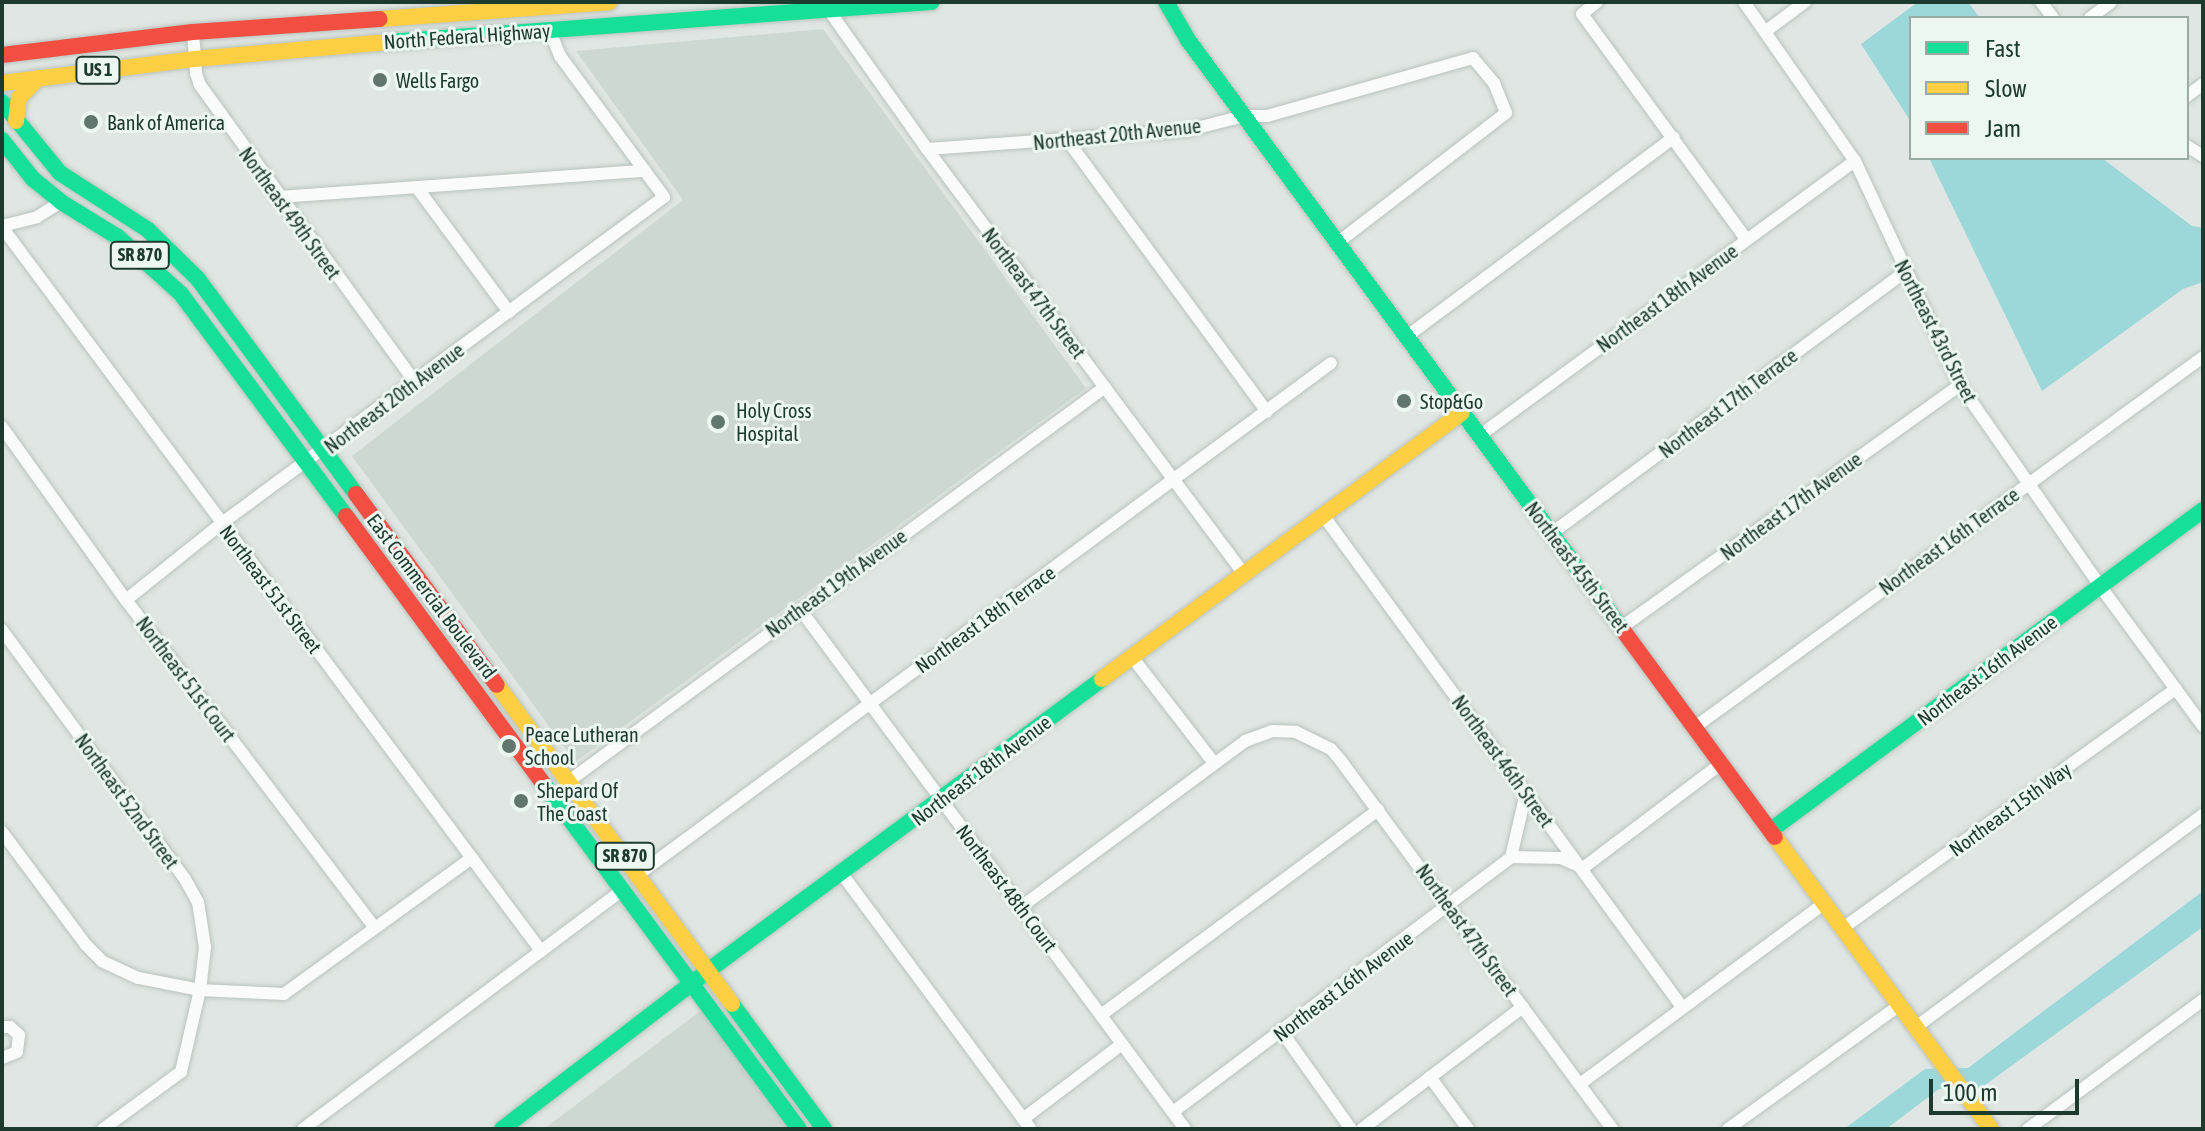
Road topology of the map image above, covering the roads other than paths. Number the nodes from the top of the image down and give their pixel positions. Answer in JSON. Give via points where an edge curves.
{"nodes":[{"id":1,"x":609,"y":2,"type":"edge"},
{"id":2,"x":932,"y":2,"type":"edge"},
{"id":3,"x":1166,"y":2,"type":"edge"},
{"id":4,"x":1597,"y":2,"type":"edge"},
{"id":5,"x":1744,"y":2,"type":"edge"},
{"id":6,"x":1805,"y":2,"type":"edge"},
{"id":7,"x":2111,"y":2,"type":"edge"},
{"id":8,"x":595,"y":3,"type":"edge"},
{"id":9,"x":550,"y":4,"type":"edge"},
{"id":10,"x":828,"y":9,"type":"junction"},
{"id":11,"x":2093,"y":16,"type":"edge"},
{"id":12,"x":400,"y":17,"type":"junction"},
{"id":13,"x":550,"y":31,"type":"junction"},
{"id":14,"x":1766,"y":31,"type":"junction"},
{"id":15,"x":193,"y":32,"type":"junction"},
{"id":16,"x":502,"y":34,"type":"junction"},
{"id":17,"x":375,"y":43,"type":"junction"},
{"id":18,"x":2,"y":55,"type":"edge"},
{"id":19,"x":194,"y":59,"type":"junction"},
{"id":20,"x":38,"y":78,"type":"junction"},
{"id":21,"x":2,"y":83,"type":"edge"},
{"id":22,"x":2,"y":102,"type":"edge"},
{"id":23,"x":1244,"y":116,"type":"junction"},
{"id":24,"x":16,"y":121,"type":"junction"},
{"id":25,"x":1674,"y":137,"type":"junction"},
{"id":26,"x":2,"y":140,"type":"edge"},
{"id":27,"x":1068,"y":141,"type":"junction"},
{"id":28,"x":927,"y":149,"type":"junction"},
{"id":29,"x":1855,"y":161,"type":"junction"},
{"id":30,"x":645,"y":171,"type":"junction"},
{"id":31,"x":418,"y":189,"type":"junction"},
{"id":32,"x":278,"y":197,"type":"junction"},
{"id":33,"x":61,"y":202,"type":"junction"},
{"id":34,"x":2,"y":226,"type":"edge"},
{"id":35,"x":1746,"y":239,"type":"junction"},
{"id":36,"x":1337,"y":243,"type":"junction"},
{"id":37,"x":1904,"y":273,"type":"junction"},
{"id":38,"x":509,"y":312,"type":"junction"},
{"id":39,"x":1406,"y":337,"type":"junction"},
{"id":40,"x":2203,"y":357,"type":"edge"},
{"id":41,"x":1331,"y":363,"type":"dead end"},
{"id":42,"x":415,"y":382,"type":"junction"},
{"id":43,"x":1960,"y":385,"type":"junction"},
{"id":44,"x":1105,"y":387,"type":"junction"},
{"id":45,"x":1267,"y":412,"type":"junction"},
{"id":46,"x":1461,"y":413,"type":"junction"},
{"id":47,"x":2,"y":427,"type":"edge"},
{"id":48,"x":1479,"y":436,"type":"junction"},
{"id":49,"x":324,"y":451,"type":"junction"},
{"id":50,"x":307,"y":463,"type":"junction"},
{"id":51,"x":1175,"y":479,"type":"junction"},
{"id":52,"x":2027,"y":483,"type":"junction"},
{"id":53,"x":2203,"y":510,"type":"edge"},
{"id":54,"x":1323,"y":515,"type":"junction"},
{"id":55,"x":222,"y":523,"type":"junction"},
{"id":56,"x":1552,"y":533,"type":"junction"},
{"id":57,"x":1244,"y":574,"type":"junction"},
{"id":58,"x":2100,"y":586,"type":"junction"},
{"id":59,"x":126,"y":600,"type":"junction"},
{"id":60,"x":800,"y":609,"type":"junction"},
{"id":61,"x":1622,"y":627,"type":"junction"},
{"id":62,"x":2,"y":630,"type":"edge"},
{"id":63,"x":1132,"y":657,"type":"junction"},
{"id":64,"x":454,"y":662,"type":"junction"},
{"id":65,"x":495,"y":680,"type":"junction"},
{"id":66,"x":2176,"y":689,"type":"junction"},
{"id":67,"x":870,"y":704,"type":"junction"},
{"id":68,"x":2203,"y":726,"type":"edge"},
{"id":69,"x":1695,"y":727,"type":"junction"},
{"id":70,"x":1214,"y":763,"type":"junction"},
{"id":71,"x":1719,"y":765,"type":"junction"},
{"id":72,"x":569,"y":781,"type":"junction"},
{"id":73,"x":1526,"y":793,"type":"junction"},
{"id":74,"x":941,"y":799,"type":"junction"},
{"id":75,"x":1378,"y":810,"type":"junction"},
{"id":76,"x":2203,"y":815,"type":"edge"},
{"id":77,"x":1771,"y":830,"type":"junction"},
{"id":78,"x":2,"y":832,"type":"edge"},
{"id":79,"x":1511,"y":857,"type":"junction"},
{"id":80,"x":472,"y":858,"type":"junction"},
{"id":81,"x":1583,"y":868,"type":"junction"},
{"id":82,"x":639,"y":874,"type":"junction"},
{"id":83,"x":842,"y":874,"type":"junction"},
{"id":84,"x":622,"y":890,"type":"junction"},
{"id":85,"x":1825,"y":903,"type":"junction"},
{"id":86,"x":1449,"y":905,"type":"junction"},
{"id":87,"x":1021,"y":907,"type":"junction"},
{"id":88,"x":374,"y":927,"type":"junction"},
{"id":89,"x":1843,"y":928,"type":"junction"},
{"id":90,"x":541,"y":951,"type":"junction"},
{"id":91,"x":709,"y":970,"type":"junction"},
{"id":92,"x":692,"y":985,"type":"junction"},
{"id":93,"x":200,"y":990,"type":"junction"},
{"id":94,"x":2203,"y":1000,"type":"edge"},
{"id":95,"x":1900,"y":1005,"type":"junction"},
{"id":96,"x":1523,"y":1007,"type":"junction"},
{"id":97,"x":1682,"y":1007,"type":"junction"},
{"id":98,"x":1101,"y":1015,"type":"junction"},
{"id":99,"x":2,"y":1027,"type":"edge"},
{"id":100,"x":1916,"y":1027,"type":"junction"},
{"id":101,"x":1282,"y":1032,"type":"junction"},
{"id":102,"x":1122,"y":1044,"type":"junction"},
{"id":103,"x":2,"y":1058,"type":"edge"},
{"id":104,"x":1430,"y":1077,"type":"junction"},
{"id":105,"x":1580,"y":1084,"type":"junction"},
{"id":106,"x":1173,"y":1112,"type":"junction"},
{"id":107,"x":1027,"y":1124,"type":"edge"},
{"id":108,"x":103,"y":1129,"type":"edge"},
{"id":109,"x":303,"y":1129,"type":"edge"},
{"id":110,"x":502,"y":1129,"type":"edge"},
{"id":111,"x":799,"y":1129,"type":"edge"},
{"id":112,"x":824,"y":1129,"type":"edge"},
{"id":113,"x":1185,"y":1129,"type":"edge"},
{"id":114,"x":1351,"y":1129,"type":"edge"},
{"id":115,"x":1362,"y":1129,"type":"edge"},
{"id":116,"x":1468,"y":1129,"type":"edge"},
{"id":117,"x":1612,"y":1129,"type":"edge"},
{"id":118,"x":1728,"y":1129,"type":"edge"},
{"id":119,"x":1990,"y":1129,"type":"edge"},
{"id":120,"x":2028,"y":1129,"type":"edge"}],
"edges":[{"from":1,"to":8,"type":"main road","name":"North Federal Highway","number":"US 1"},
{"from":2,"to":10,"type":"main road","name":"North Federal Highway","number":"US 1"},
{"from":3,"to":23,"type":"main road","name":"Northeast 45th Street"},
{"from":4,"to":25,"type":"street","via":[[1582,14]]},
{"from":5,"to":14,"type":"street","name":"Northeast 43rd Street"},
{"from":6,"to":14,"type":"street"},
{"from":7,"to":11,"type":"street"},
{"from":8,"to":9,"type":"main road","name":"North Federal Highway","number":"US 1"},
{"from":8,"to":13,"type":"main road"},
{"from":9,"to":12,"type":"main road","name":"North Federal Highway","number":"US 1"},
{"from":9,"to":16,"type":"main road","via":[[538,17]]},
{"from":10,"to":13,"type":"main road","name":"North Federal Highway","number":"US 1"},
{"from":10,"to":28,"type":"street","name":"Northeast 47th Street"},
{"from":12,"to":15,"type":"main road","name":"North Federal Highway","number":"US 1"},
{"from":12,"to":17,"type":"main road"},
{"from":13,"to":16,"type":"main road","name":"North Federal Highway","number":"US 1"},
{"from":13,"to":30,"type":"street","via":[[560,56]]},
{"from":14,"to":29,"type":"street","name":"Northeast 43rd Street"},
{"from":15,"to":18,"type":"main road","name":"North Federal Highway","number":"US 1"},
{"from":15,"to":19,"type":"street","name":"Northeast 49th Street"},
{"from":16,"to":17,"type":"main road","name":"North Federal Highway","number":"US 1"},
{"from":17,"to":19,"type":"main road","name":"North Federal Highway","number":"US 1"},
{"from":19,"to":20,"type":"main road","name":"North Federal Highway","number":"US 1"},
{"from":19,"to":32,"type":"street","name":"Northeast 49th Street","via":[[200,85]]},
{"from":20,"to":21,"type":"main road","name":"North Federal Highway","number":"US 1"},
{"from":20,"to":24,"type":"main road","via":[[19,98]]},
{"from":22,"to":24,"type":"main road","name":"East Commercial Boulevard","number":"SR 870"},
{"from":23,"to":27,"type":"street","name":"Northeast 20th Avenue","via":[[1189,130]]},
{"from":23,"to":36,"type":"main road","name":"Northeast 45th Street"},
{"from":23,"to":36,"type":"street","name":"Northeast 20th Avenue","via":[[1267,116],[1473,58],[1494,83],[1506,113]]},
{"from":24,"to":49,"type":"main road","name":"East Commercial Boulevard","number":"SR 870","via":[[60,173],[148,230],[183,261]]},
{"from":25,"to":35,"type":"street"},
{"from":25,"to":39,"type":"street"},
{"from":26,"to":33,"type":"main road","name":"East Commercial Boulevard","number":"SR 870","via":[[33,179]]},
{"from":27,"to":28,"type":"street","name":"Northeast 20th Avenue"},
{"from":27,"to":45,"type":"street"},
{"from":28,"to":44,"type":"street","name":"Northeast 47th Street"},
{"from":29,"to":35,"type":"street","name":"Northeast 18th Avenue"},
{"from":29,"to":37,"type":"street","name":"Northeast 43rd Street"},
{"from":30,"to":31,"type":"street"},
{"from":30,"to":38,"type":"street","name":"Northeast 20th Avenue","via":[[664,197]]},
{"from":31,"to":32,"type":"street"},
{"from":31,"to":38,"type":"street"},
{"from":32,"to":42,"type":"street","name":"Northeast 49th Street"},
{"from":33,"to":34,"type":"street","via":[[37,217]]},
{"from":33,"to":50,"type":"main road","name":"East Commercial Boulevard","number":"SR 870","via":[[118,237],[180,293]]},
{"from":34,"to":55,"type":"street","name":"Northeast 51st Street"},
{"from":35,"to":48,"type":"street","name":"Northeast 18th Avenue"},
{"from":36,"to":39,"type":"main road","name":"Northeast 45th Street"},
{"from":37,"to":43,"type":"street","name":"Northeast 43rd Street"},
{"from":37,"to":56,"type":"street","name":"Northeast 17th Terrace"},
{"from":38,"to":42,"type":"street","name":"Northeast 20th Avenue"},
{"from":39,"to":46,"type":"main road","name":"Northeast 45th Street"},
{"from":40,"to":52,"type":"street","name":"Northeast 16th Terrace"},
{"from":41,"to":45,"type":"street","name":"Northeast 18th Terrace"},
{"from":42,"to":49,"type":"street","name":"Northeast 20th Avenue"},
{"from":43,"to":52,"type":"street","name":"Northeast 43rd Street"},
{"from":43,"to":61,"type":"street","name":"Northeast 17th Avenue"},
{"from":44,"to":51,"type":"street","name":"Northeast 47th Street"},
{"from":44,"to":60,"type":"street","name":"Northeast 19th Avenue"},
{"from":45,"to":51,"type":"street","name":"Northeast 18th Terrace"},
{"from":46,"to":48,"type":"main road","name":"Northeast 45th Street"},
{"from":46,"to":54,"type":"main road","name":"Northeast 18th Avenue"},
{"from":47,"to":59,"type":"street","name":"Northeast 51st Court"},
{"from":48,"to":56,"type":"main road","name":"Northeast 45th Street"},
{"from":49,"to":50,"type":"street","name":"Northeast 20th Avenue"},
{"from":49,"to":65,"type":"main road","name":"East Commercial Boulevard","number":"SR 870"},
{"from":50,"to":55,"type":"street","name":"Northeast 20th Avenue"},
{"from":50,"to":64,"type":"main road","name":"East Commercial Boulevard","number":"SR 870"},
{"from":51,"to":57,"type":"street","name":"Northeast 47th Street"},
{"from":51,"to":67,"type":"street","name":"Northeast 18th Terrace"},
{"from":52,"to":58,"type":"street","name":"Northeast 43rd Street"},
{"from":52,"to":69,"type":"street","name":"Northeast 16th Terrace"},
{"from":53,"to":58,"type":"main road","name":"Northeast 16th Avenue"},
{"from":54,"to":57,"type":"main road","name":"Northeast 18th Avenue"},
{"from":54,"to":73,"type":"street","name":"Northeast 46th Street"},
{"from":55,"to":59,"type":"street","name":"Northeast 20th Avenue"},
{"from":55,"to":80,"type":"street","name":"Northeast 51st Street"},
{"from":56,"to":61,"type":"main road","name":"Northeast 45th Street"},
{"from":57,"to":63,"type":"main road","name":"Northeast 18th Avenue"},
{"from":58,"to":66,"type":"street","name":"Northeast 43rd Street"},
{"from":58,"to":77,"type":"main road","name":"Northeast 16th Avenue"},
{"from":59,"to":88,"type":"street","name":"Northeast 51st Court"},
{"from":60,"to":67,"type":"street","name":"Northeast 48th Court"},
{"from":60,"to":72,"type":"street","name":"Northeast 19th Avenue"},
{"from":61,"to":69,"type":"main road","name":"Northeast 45th Street"},
{"from":62,"to":93,"type":"street","name":"Northeast 52nd Street","via":[[198,902],[205,947]]},
{"from":63,"to":70,"type":"street"},
{"from":63,"to":74,"type":"main road","name":"Northeast 18th Avenue"},
{"from":64,"to":65,"type":"main road","via":[[477,678]]},
{"from":64,"to":84,"type":"main road","name":"East Commercial Boulevard","number":"SR 870"},
{"from":65,"to":72,"type":"main road","name":"East Commercial Boulevard","number":"SR 870"},
{"from":66,"to":68,"type":"street","name":"Northeast 43rd Street"},
{"from":66,"to":89,"type":"street","name":"Northeast 15th Way"},
{"from":67,"to":74,"type":"street","name":"Northeast 48th Court"},
{"from":67,"to":82,"type":"street","name":"Northeast 18th Terrace"},
{"from":69,"to":71,"type":"main road","name":"Northeast 45th Street"},
{"from":70,"to":75,"type":"street","name":"Northeast 47th Street","via":[[1245,741],[1272,731],[1296,732],[1331,749]]},
{"from":70,"to":87,"type":"street"},
{"from":71,"to":77,"type":"main road","name":"Northeast 45th Street"},
{"from":71,"to":81,"type":"street"},
{"from":72,"to":82,"type":"main road","name":"East Commercial Boulevard","number":"SR 870"},
{"from":73,"to":79,"type":"street"},
{"from":73,"to":81,"type":"street","name":"Northeast 46th Street"},
{"from":74,"to":83,"type":"main road","name":"Northeast 18th Avenue"},
{"from":74,"to":87,"type":"street","name":"Northeast 48th Court"},
{"from":75,"to":86,"type":"street","name":"Northeast 47th Street"},
{"from":75,"to":98,"type":"street"},
{"from":76,"to":100,"type":"street"},
{"from":77,"to":85,"type":"main road","name":"Northeast 45th Street"},
{"from":78,"to":93,"type":"street","via":[[102,961],[138,978]]},
{"from":79,"to":81,"type":"street","via":[[1561,858]]},
{"from":79,"to":86,"type":"street","name":"Northeast 16th Avenue"},
{"from":80,"to":88,"type":"street"},
{"from":80,"to":90,"type":"street","name":"Northeast 51st Street"},
{"from":81,"to":97,"type":"street","name":"Northeast 46th Street"},
{"from":82,"to":91,"type":"main road","name":"East Commercial Boulevard","number":"SR 870"},
{"from":83,"to":91,"type":"main road","name":"Northeast 18th Avenue"},
{"from":83,"to":107,"type":"street"},
{"from":84,"to":90,"type":"street"},
{"from":84,"to":92,"type":"main road","name":"East Commercial Boulevard","number":"SR 870"},
{"from":85,"to":89,"type":"main road","name":"Northeast 45th Street"},
{"from":85,"to":97,"type":"street"},
{"from":86,"to":96,"type":"street","name":"Northeast 47th Street"},
{"from":86,"to":101,"type":"street","name":"Northeast 16th Avenue"},
{"from":87,"to":98,"type":"street","name":"Northeast 48th Court"},
{"from":88,"to":93,"type":"street","via":[[284,994]]},
{"from":89,"to":95,"type":"main road","name":"Northeast 45th Street"},
{"from":90,"to":109,"type":"street"},
{"from":91,"to":92,"type":"main road","name":"Northeast 18th Avenue"},
{"from":91,"to":112,"type":"main road","name":"East Commercial Boulevard","number":"SR 870"},
{"from":92,"to":110,"type":"main road","name":"Northeast 18th Avenue"},
{"from":92,"to":111,"type":"main road","name":"East Commercial Boulevard","number":"SR 870"},
{"from":93,"to":108,"type":"street","via":[[181,1072]]},
{"from":94,"to":120,"type":"street"},
{"from":95,"to":100,"type":"main road","name":"Northeast 45th Street"},
{"from":95,"to":118,"type":"street"},
{"from":96,"to":104,"type":"street"},
{"from":96,"to":105,"type":"street","name":"Northeast 47th Street"},
{"from":97,"to":105,"type":"street"},
{"from":98,"to":102,"type":"street","name":"Northeast 48th Court"},
{"from":99,"to":103,"type":"street","via":[[19,1035],[17,1052]]},
{"from":100,"to":119,"type":"main road","name":"Northeast 45th Street"},
{"from":101,"to":106,"type":"street","name":"Northeast 16th Avenue"},
{"from":101,"to":114,"type":"street"},
{"from":102,"to":106,"type":"street","name":"Northeast 48th Court"},
{"from":102,"to":107,"type":"street"},
{"from":104,"to":115,"type":"street"},
{"from":104,"to":116,"type":"street"},
{"from":105,"to":117,"type":"street","name":"Northeast 47th Street"},
{"from":106,"to":113,"type":"street","name":"Northeast 48th Court"}]}
